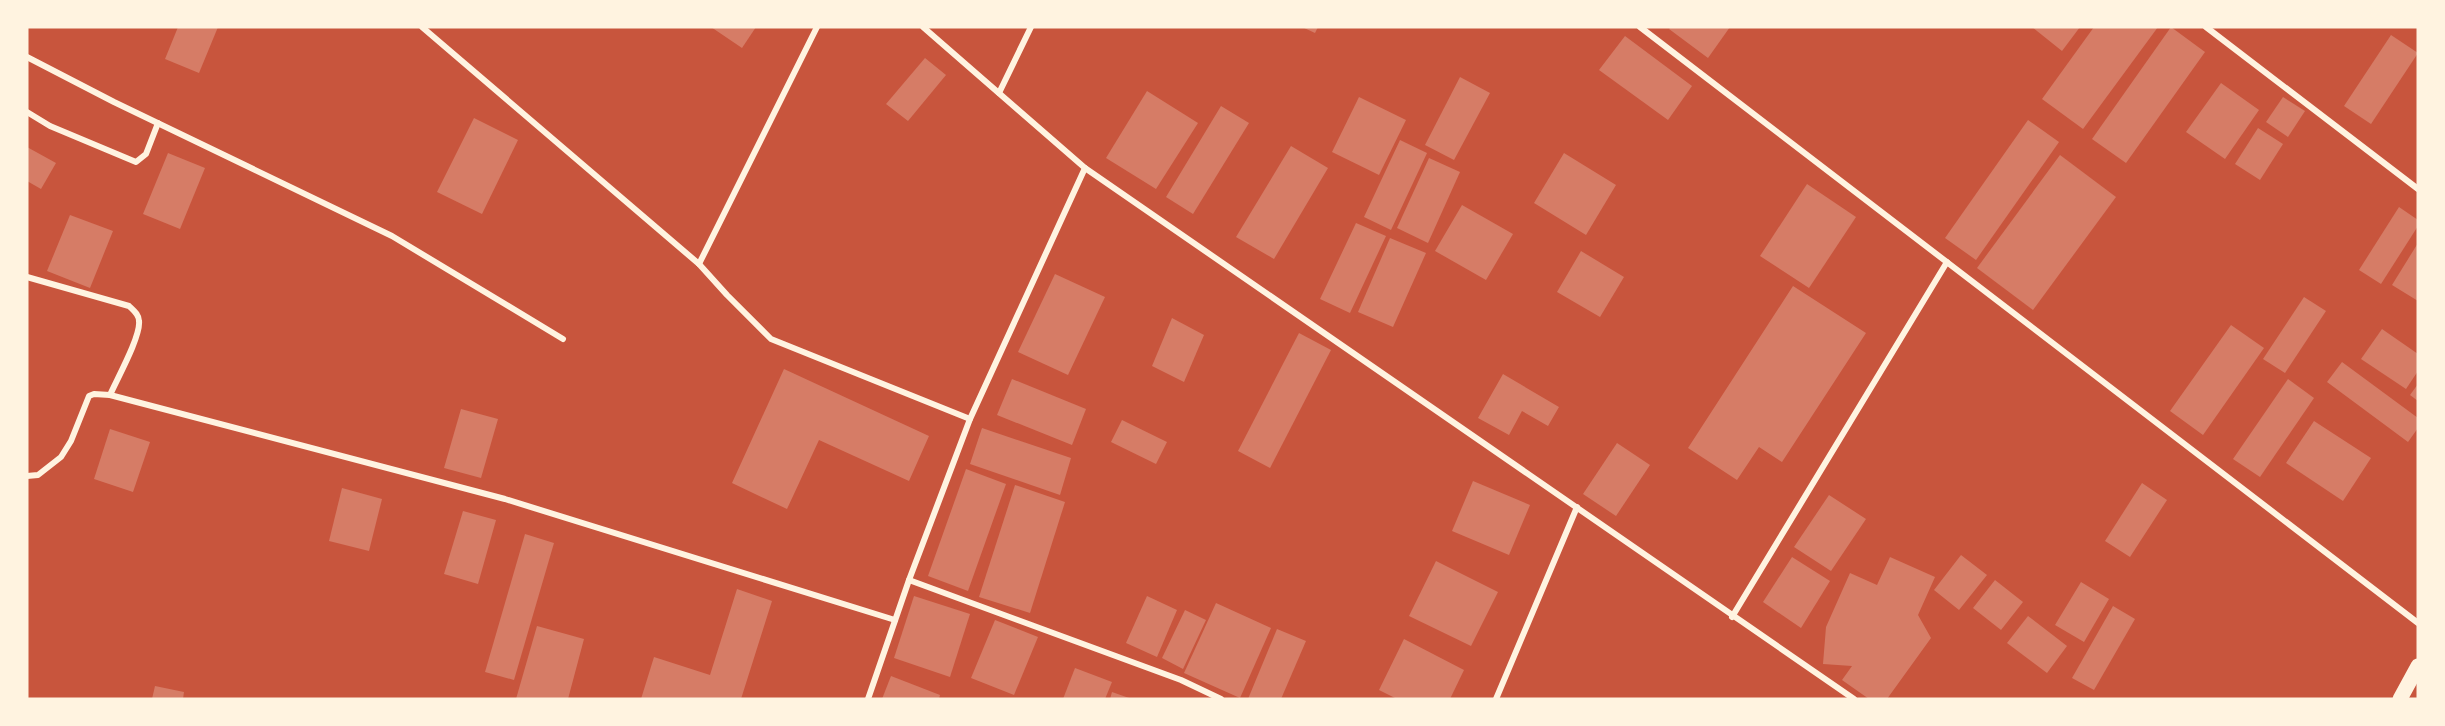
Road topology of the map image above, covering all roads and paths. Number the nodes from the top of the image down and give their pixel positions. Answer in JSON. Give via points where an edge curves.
{"nodes":[{"id":1,"x":422,"y":27,"type":"edge"},
{"id":2,"x":817,"y":27,"type":"edge"},
{"id":3,"x":923,"y":27,"type":"edge"},
{"id":4,"x":1031,"y":27,"type":"edge"},
{"id":5,"x":1640,"y":27,"type":"edge"},
{"id":6,"x":2206,"y":27,"type":"edge"},
{"id":7,"x":27,"y":57,"type":"edge"},
{"id":8,"x":999,"y":93,"type":"junction"},
{"id":9,"x":27,"y":112,"type":"edge"},
{"id":10,"x":158,"y":123,"type":"junction"},
{"id":11,"x":1085,"y":168,"type":"junction"},
{"id":12,"x":2418,"y":189,"type":"edge"},
{"id":13,"x":1947,"y":262,"type":"junction"},
{"id":14,"x":699,"y":264,"type":"junction"},
{"id":15,"x":27,"y":277,"type":"edge"},
{"id":16,"x":563,"y":339,"type":"dead end"},
{"id":17,"x":110,"y":395,"type":"junction"},
{"id":18,"x":970,"y":419,"type":"junction"},
{"id":19,"x":27,"y":476,"type":"edge"},
{"id":20,"x":1577,"y":507,"type":"junction"},
{"id":21,"x":909,"y":580,"type":"junction"},
{"id":22,"x":1732,"y":617,"type":"junction"},
{"id":23,"x":895,"y":620,"type":"junction"},
{"id":24,"x":2418,"y":623,"type":"edge"},
{"id":25,"x":2418,"y":666,"type":"edge"},
{"id":26,"x":868,"y":699,"type":"edge"},
{"id":27,"x":1221,"y":699,"type":"edge"},
{"id":28,"x":1496,"y":699,"type":"edge"},
{"id":29,"x":1854,"y":699,"type":"edge"},
{"id":30,"x":2400,"y":699,"type":"edge"}],
"edges":[{"from":1,"to":14,"type":"street"},
{"from":2,"to":14,"type":"street"},
{"from":3,"to":8,"type":"street"},
{"from":4,"to":8,"type":"street"},
{"from":5,"to":13,"type":"street"},
{"from":6,"to":12,"type":"street"},
{"from":7,"to":10,"type":"street"},
{"from":8,"to":11,"type":"street"},
{"from":9,"to":10,"type":"street","via":[[50,126],[136,162],[146,154]]},
{"from":10,"to":16,"type":"street","via":[[392,237]]},
{"from":11,"to":18,"type":"street"},
{"from":11,"to":20,"type":"street"},
{"from":13,"to":22,"type":"street"},
{"from":13,"to":24,"type":"street"},
{"from":14,"to":18,"type":"street","via":[[771,339]]},
{"from":15,"to":17,"type":"street","via":[[129,306],[136,313],[140,320],[138,333]]},
{"from":17,"to":19,"type":"street","via":[[89,396],[65,452],[38,476]]},
{"from":17,"to":23,"type":"street","via":[[505,499]]},
{"from":18,"to":21,"type":"street"},
{"from":20,"to":22,"type":"street"},
{"from":20,"to":28,"type":"street"},
{"from":21,"to":23,"type":"street"},
{"from":21,"to":27,"type":"street","via":[[1181,680]]},
{"from":22,"to":29,"type":"street"},
{"from":23,"to":26,"type":"street"},
{"from":25,"to":30,"type":"main road"}]}
